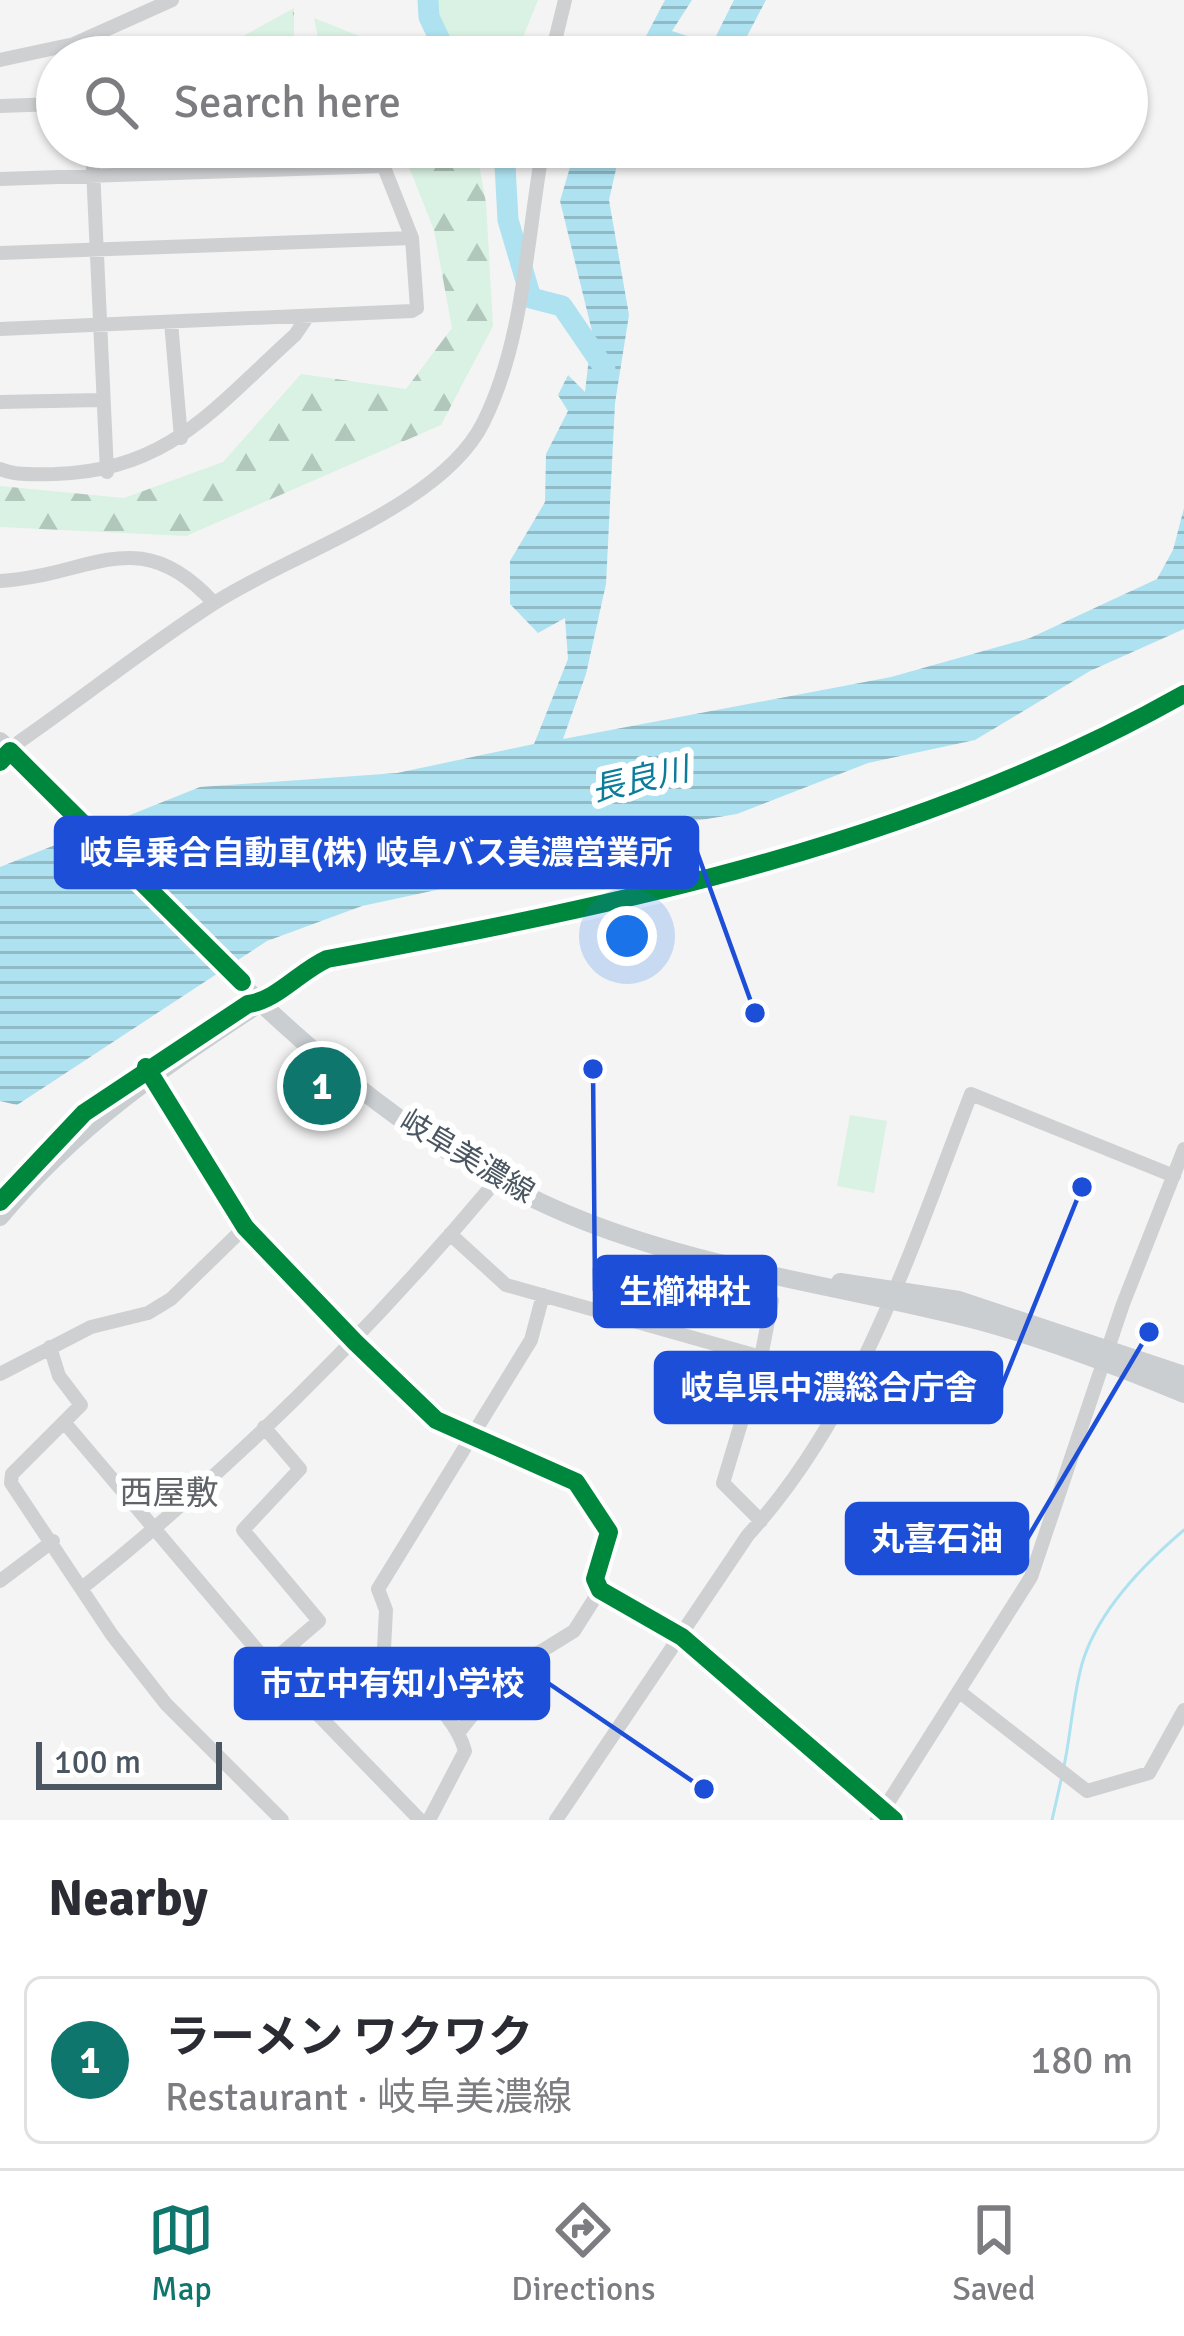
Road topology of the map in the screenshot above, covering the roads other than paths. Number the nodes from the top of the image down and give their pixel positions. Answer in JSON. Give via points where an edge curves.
{"nodes":[{"id":1,"x":172,"y":0,"type":"edge"},
{"id":2,"x":565,"y":0,"type":"edge"},
{"id":3,"x":92,"y":36,"type":"edge"},
{"id":4,"x":556,"y":36,"type":"edge"},
{"id":5,"x":36,"y":53,"type":"edge"},
{"id":6,"x":0,"y":61,"type":"edge"},
{"id":7,"x":36,"y":105,"type":"edge"},
{"id":8,"x":0,"y":106,"type":"edge"},
{"id":9,"x":93,"y":168,"type":"edge"},
{"id":10,"x":319,"y":168,"type":"edge"},
{"id":11,"x":384,"y":168,"type":"edge"},
{"id":12,"x":539,"y":168,"type":"edge"},
{"id":13,"x":93,"y":175,"type":"junction"},
{"id":14,"x":0,"y":179,"type":"edge"},
{"id":15,"x":412,"y":238,"type":"junction"},
{"id":16,"x":97,"y":251,"type":"junction"},
{"id":17,"x":0,"y":254,"type":"edge"},
{"id":18,"x":308,"y":316,"type":"junction"},
{"id":19,"x":171,"y":322,"type":"junction"},
{"id":20,"x":98,"y":324,"type":"junction"},
{"id":21,"x":0,"y":329,"type":"edge"},
{"id":22,"x":101,"y":400,"type":"junction"},
{"id":23,"x":0,"y":402,"type":"edge"},
{"id":24,"x":181,"y":438,"type":"junction"},
{"id":25,"x":0,"y":469,"type":"edge"},
{"id":26,"x":107,"y":472,"type":"junction"},
{"id":27,"x":0,"y":581,"type":"edge"},
{"id":28,"x":214,"y":603,"type":"junction"},
{"id":29,"x":1184,"y":694,"type":"edge"},
{"id":30,"x":3,"y":752,"type":"edge"},
{"id":31,"x":262,"y":1002,"type":"junction"},
{"id":32,"x":150,"y":1070,"type":"junction"},
{"id":33,"x":1184,"y":1150,"type":"edge"},
{"id":34,"x":1174,"y":1176,"type":"junction"},
{"id":35,"x":496,"y":1181,"type":"junction"},
{"id":36,"x":0,"y":1217,"type":"edge"},
{"id":37,"x":245,"y":1227,"type":"junction"},
{"id":38,"x":450,"y":1234,"type":"junction"},
{"id":39,"x":890,"y":1294,"type":"junction"},
{"id":40,"x":543,"y":1295,"type":"junction"},
{"id":41,"x":772,"y":1300,"type":"dead end"},
{"id":42,"x":355,"y":1342,"type":"junction"},
{"id":43,"x":50,"y":1347,"type":"junction"},
{"id":44,"x":1106,"y":1353,"type":"junction"},
{"id":45,"x":761,"y":1357,"type":"junction"},
{"id":46,"x":0,"y":1374,"type":"edge"},
{"id":47,"x":1184,"y":1375,"type":"edge"},
{"id":48,"x":1184,"y":1394,"type":"edge"},
{"id":49,"x":64,"y":1422,"type":"junction"},
{"id":50,"x":264,"y":1427,"type":"junction"},
{"id":51,"x":468,"y":1437,"type":"junction"},
{"id":52,"x":760,"y":1521,"type":"junction"},
{"id":53,"x":152,"y":1532,"type":"junction"},
{"id":54,"x":53,"y":1541,"type":"junction"},
{"id":55,"x":0,"y":1581,"type":"edge"},
{"id":56,"x":82,"y":1588,"type":"junction"},
{"id":57,"x":600,"y":1590,"type":"junction"},
{"id":58,"x":682,"y":1637,"type":"junction"},
{"id":59,"x":269,"y":1664,"type":"junction"},
{"id":60,"x":961,"y":1693,"type":"junction"},
{"id":61,"x":1184,"y":1710,"type":"edge"},
{"id":62,"x":459,"y":1732,"type":"junction"},
{"id":63,"x":885,"y":1817,"type":"edge"},
{"id":64,"x":282,"y":1820,"type":"edge"},
{"id":65,"x":424,"y":1820,"type":"edge"},
{"id":66,"x":556,"y":1820,"type":"edge"}],
"edges":[{"from":1,"to":3,"type":"street"},
{"from":2,"to":4,"type":"street"},
{"from":5,"to":6,"type":"street"},
{"from":7,"to":8,"type":"street"},
{"from":9,"to":13,"type":"street"},
{"from":10,"to":13,"type":"street"},
{"from":11,"to":15,"type":"street"},
{"from":12,"to":28,"type":"street","via":[[515,314],[484,422],[466,451],[399,501]]},
{"from":13,"to":14,"type":"street"},
{"from":13,"to":16,"type":"street"},
{"from":15,"to":16,"type":"street"},
{"from":15,"to":18,"type":"street","via":[[417,308]]},
{"from":16,"to":17,"type":"street"},
{"from":16,"to":20,"type":"street"},
{"from":18,"to":19,"type":"street"},
{"from":18,"to":24,"type":"street"},
{"from":19,"to":20,"type":"street"},
{"from":19,"to":24,"type":"street"},
{"from":20,"to":21,"type":"street"},
{"from":20,"to":22,"type":"street"},
{"from":22,"to":23,"type":"street"},
{"from":22,"to":26,"type":"street"},
{"from":24,"to":26,"type":"street"},
{"from":25,"to":26,"type":"street"},
{"from":27,"to":28,"type":"street","via":[[139,555],[184,574]]},
{"from":28,"to":30,"type":"street"},
{"from":29,"to":31,"type":"street","via":[[920,815],[593,908],[326,959]]},
{"from":30,"to":31,"type":"main road","name":"岐阜美濃線","via":[[28,767]]},
{"from":31,"to":32,"type":"main road"},
{"from":31,"to":35,"type":"main road","name":"岐阜美濃線","via":[[403,1122]]},
{"from":32,"to":36,"type":"main road","via":[[54,1155]]},
{"from":32,"to":37,"type":"street"},
{"from":33,"to":34,"type":"street"},
{"from":34,"to":39,"type":"street","via":[[971,1094]]},
{"from":34,"to":44,"type":"street"},
{"from":35,"to":38,"type":"street"},
{"from":35,"to":39,"type":"main road","name":"岐阜美濃線","via":[[682,1256]]},
{"from":37,"to":42,"type":"street"},
{"from":37,"to":43,"type":"street","via":[[172,1299]]},
{"from":38,"to":40,"type":"street","via":[[506,1285]]},
{"from":38,"to":42,"type":"street"},
{"from":39,"to":44,"type":"main road","name":"岐阜美濃線","via":[[959,1300]]},
{"from":39,"to":52,"type":"street","via":[[816,1445]]},
{"from":40,"to":45,"type":"street"},
{"from":40,"to":51,"type":"street","via":[[531,1340]]},
{"from":41,"to":45,"type":"street"},
{"from":42,"to":50,"type":"street"},
{"from":42,"to":51,"type":"street","via":[[427,1413]]},
{"from":43,"to":46,"type":"street"},
{"from":43,"to":49,"type":"street","via":[[58,1376],[81,1405]]},
{"from":44,"to":47,"type":"main road","name":"岐阜美濃線"},
{"from":44,"to":48,"type":"main road","name":"岐阜美濃線"},
{"from":44,"to":60,"type":"street","via":[[1031,1577]]},
{"from":45,"to":52,"type":"street","via":[[723,1483]]},
{"from":49,"to":53,"type":"street"},
{"from":49,"to":54,"type":"street","via":[[11,1483]]},
{"from":50,"to":53,"type":"street"},
{"from":50,"to":59,"type":"street","via":[[300,1469],[243,1530],[319,1622]]},
{"from":51,"to":57,"type":"street","via":[[576,1482],[609,1532],[595,1580]]},
{"from":51,"to":62,"type":"street","via":[[378,1589],[384,1649]]},
{"from":52,"to":58,"type":"street"},
{"from":53,"to":56,"type":"street"},
{"from":53,"to":59,"type":"street"},
{"from":54,"to":55,"type":"street"},
{"from":54,"to":56,"type":"street"},
{"from":56,"to":64,"type":"street","via":[[166,1704]]},
{"from":57,"to":58,"type":"street"},
{"from":57,"to":62,"type":"street","via":[[574,1631],[506,1673]]},
{"from":58,"to":63,"type":"street"},
{"from":58,"to":66,"type":"street"},
{"from":59,"to":65,"type":"street"},
{"from":60,"to":61,"type":"street","via":[[1095,1792],[1149,1773]]},
{"from":60,"to":63,"type":"street"},
{"from":62,"to":65,"type":"street","via":[[464,1751]]}]}
